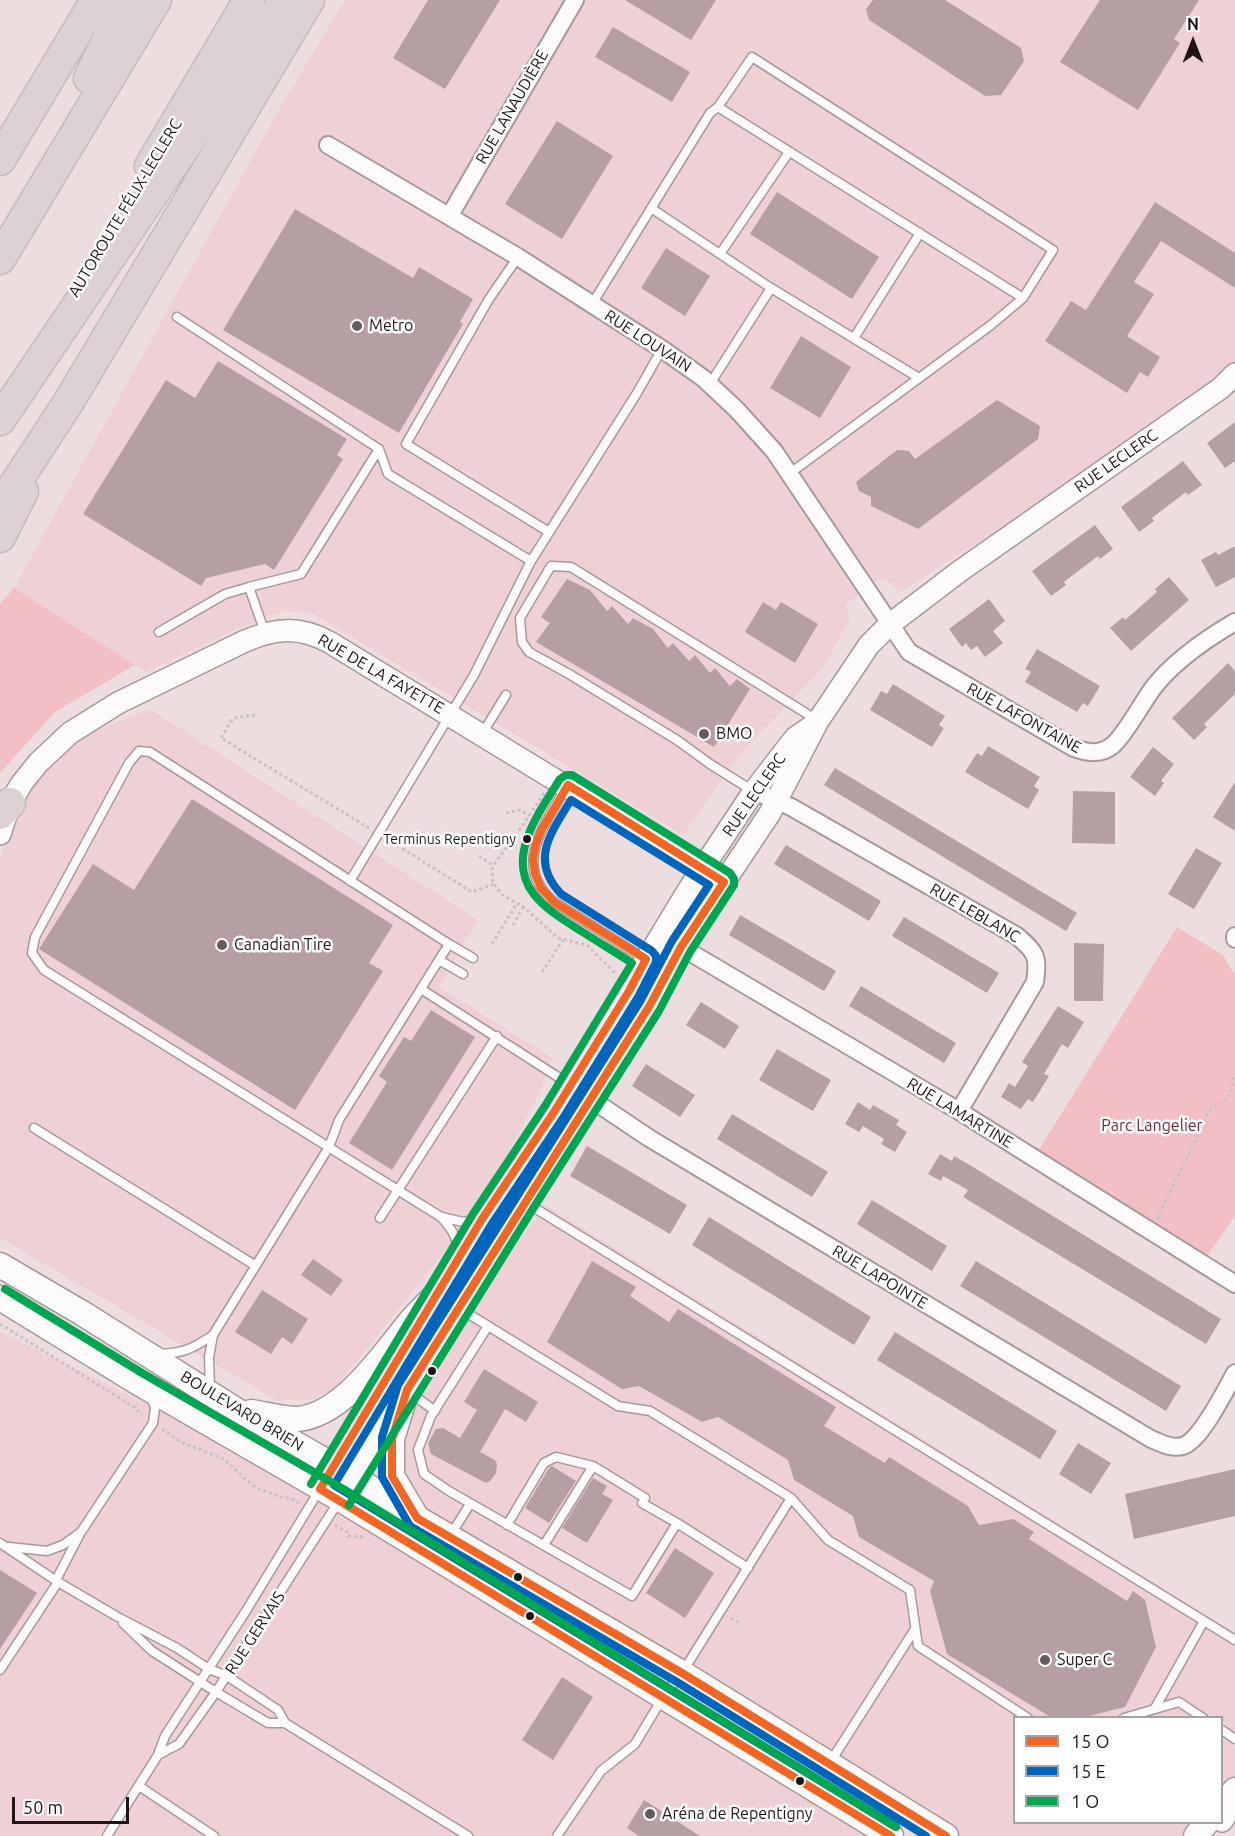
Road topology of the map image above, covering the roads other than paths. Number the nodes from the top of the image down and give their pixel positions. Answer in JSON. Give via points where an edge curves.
{"nodes":[{"id":1,"x":96,"y":0,"type":"edge"},
{"id":2,"x":127,"y":0,"type":"edge"},
{"id":3,"x":156,"y":0,"type":"edge"},
{"id":4,"x":249,"y":0,"type":"edge"},
{"id":5,"x":284,"y":0,"type":"edge"},
{"id":6,"x":309,"y":0,"type":"edge"},
{"id":7,"x":575,"y":0,"type":"edge"},
{"id":8,"x":718,"y":107,"type":"junction"},
{"id":9,"x":328,"y":145,"type":"dead end"},
{"id":10,"x":789,"y":152,"type":"junction"},
{"id":11,"x":0,"y":160,"type":"edge"},
{"id":12,"x":651,"y":208,"type":"junction"},
{"id":13,"x":450,"y":215,"type":"junction"},
{"id":14,"x":920,"y":233,"type":"junction"},
{"id":15,"x":720,"y":254,"type":"junction"},
{"id":16,"x":0,"y":257,"type":"edge"},
{"id":17,"x":518,"y":257,"type":"junction"},
{"id":18,"x":771,"y":288,"type":"junction"},
{"id":19,"x":1023,"y":298,"type":"junction"},
{"id":20,"x":592,"y":304,"type":"junction"},
{"id":21,"x":177,"y":317,"type":"dead end"},
{"id":22,"x":854,"y":338,"type":"junction"},
{"id":23,"x":662,"y":349,"type":"junction"},
{"id":24,"x":1235,"y":374,"type":"edge"},
{"id":25,"x":919,"y":378,"type":"junction"},
{"id":26,"x":710,"y":384,"type":"junction"},
{"id":27,"x":68,"y":403,"type":"junction"},
{"id":28,"x":0,"y":418,"type":"edge"},
{"id":29,"x":379,"y":448,"type":"junction"},
{"id":30,"x":789,"y":474,"type":"junction"},
{"id":31,"x":0,"y":507,"type":"edge"},
{"id":32,"x":549,"y":532,"type":"junction"},
{"id":33,"x":0,"y":537,"type":"edge"},
{"id":34,"x":531,"y":561,"type":"junction"},
{"id":35,"x":249,"y":587,"type":"junction"},
{"id":36,"x":1235,"y":622,"type":"edge"},
{"id":37,"x":889,"y":625,"type":"junction"},
{"id":38,"x":159,"y":632,"type":"dead end"},
{"id":39,"x":265,"y":633,"type":"junction"},
{"id":40,"x":506,"y":695,"type":"dead end"},
{"id":41,"x":451,"y":715,"type":"junction"},
{"id":42,"x":818,"y":721,"type":"junction"},
{"id":43,"x":482,"y":734,"type":"junction"},
{"id":44,"x":568,"y":785,"type":"junction"},
{"id":45,"x":754,"y":791,"type":"junction"},
{"id":46,"x":777,"y":801,"type":"junction"},
{"id":47,"x":5,"y":808,"type":"edge"},
{"id":48,"x":0,"y":834,"type":"edge"},
{"id":49,"x":702,"y":869,"type":"junction"},
{"id":50,"x":350,"y":881,"type":"junction"},
{"id":51,"x":724,"y":882,"type":"junction"},
{"id":52,"x":449,"y":944,"type":"junction"},
{"id":53,"x":681,"y":947,"type":"junction"},
{"id":54,"x":473,"y":958,"type":"dead end"},
{"id":55,"x":646,"y":959,"type":"junction"},
{"id":56,"x":439,"y":960,"type":"junction"},
{"id":57,"x":667,"y":973,"type":"junction"},
{"id":58,"x":463,"y":974,"type":"dead end"},
{"id":59,"x":421,"y":988,"type":"junction"},
{"id":60,"x":497,"y":1036,"type":"junction"},
{"id":61,"x":570,"y":1085,"type":"junction"},
{"id":62,"x":590,"y":1099,"type":"junction"},
{"id":63,"x":959,"y":1111,"type":"junction"},
{"id":64,"x":34,"y":1128,"type":"dead end"},
{"id":65,"x":329,"y":1147,"type":"junction"},
{"id":66,"x":398,"y":1190,"type":"junction"},
{"id":67,"x":525,"y":1201,"type":"junction"},
{"id":68,"x":441,"y":1217,"type":"junction"},
{"id":69,"x":380,"y":1218,"type":"dead end"},
{"id":70,"x":482,"y":1219,"type":"junction"},
{"id":71,"x":458,"y":1259,"type":"junction"},
{"id":72,"x":0,"y":1265,"type":"edge"},
{"id":73,"x":256,"y":1266,"type":"junction"},
{"id":74,"x":1235,"y":1284,"type":"edge"},
{"id":75,"x":435,"y":1296,"type":"junction"},
{"id":76,"x":0,"y":1298,"type":"edge"},
{"id":77,"x":458,"y":1308,"type":"junction"},
{"id":78,"x":488,"y":1326,"type":"junction"},
{"id":79,"x":213,"y":1335,"type":"junction"},
{"id":80,"x":149,"y":1354,"type":"junction"},
{"id":81,"x":1235,"y":1373,"type":"edge"},
{"id":82,"x":137,"y":1382,"type":"junction"},
{"id":83,"x":407,"y":1390,"type":"junction"},
{"id":84,"x":210,"y":1392,"type":"junction"},
{"id":85,"x":236,"y":1410,"type":"junction"},
{"id":86,"x":435,"y":1411,"type":"junction"},
{"id":87,"x":593,"y":1466,"type":"junction"},
{"id":88,"x":345,"y":1471,"type":"junction"},
{"id":89,"x":330,"y":1494,"type":"junction"},
{"id":90,"x":792,"y":1498,"type":"junction"},
{"id":91,"x":470,"y":1504,"type":"junction"},
{"id":92,"x":417,"y":1518,"type":"junction"},
{"id":93,"x":677,"y":1522,"type":"junction"},
{"id":94,"x":507,"y":1525,"type":"junction"},
{"id":95,"x":81,"y":1532,"type":"junction"},
{"id":96,"x":450,"y":1537,"type":"junction"},
{"id":97,"x":3,"y":1545,"type":"edge"},
{"id":98,"x":544,"y":1545,"type":"junction"},
{"id":99,"x":748,"y":1568,"type":"junction"},
{"id":100,"x":57,"y":1581,"type":"junction"},
{"id":101,"x":116,"y":1616,"type":"junction"},
{"id":102,"x":1204,"y":1621,"type":"junction"},
{"id":103,"x":915,"y":1629,"type":"junction"},
{"id":104,"x":1235,"y":1640,"type":"edge"},
{"id":105,"x":208,"y":1669,"type":"junction"},
{"id":106,"x":0,"y":1670,"type":"edge"},
{"id":107,"x":682,"y":1673,"type":"junction"},
{"id":108,"x":227,"y":1676,"type":"junction"},
{"id":109,"x":200,"y":1682,"type":"junction"},
{"id":110,"x":216,"y":1692,"type":"junction"},
{"id":111,"x":663,"y":1697,"type":"junction"},
{"id":112,"x":1155,"y":1708,"type":"junction"},
{"id":113,"x":1025,"y":1716,"type":"edge"},
{"id":114,"x":1130,"y":1716,"type":"edge"},
{"id":115,"x":1200,"y":1716,"type":"edge"},
{"id":116,"x":285,"y":1723,"type":"junction"},
{"id":117,"x":158,"y":1755,"type":"junction"},
{"id":118,"x":829,"y":1764,"type":"junction"},
{"id":119,"x":139,"y":1786,"type":"junction"},
{"id":120,"x":1235,"y":1790,"type":"edge"},
{"id":121,"x":1235,"y":1801,"type":"edge"},
{"id":122,"x":1223,"y":1804,"type":"edge"},
{"id":123,"x":1223,"y":1819,"type":"edge"},
{"id":124,"x":1205,"y":1824,"type":"edge"},
{"id":125,"x":107,"y":1836,"type":"edge"},
{"id":126,"x":214,"y":1836,"type":"edge"},
{"id":127,"x":468,"y":1836,"type":"edge"},
{"id":128,"x":557,"y":1836,"type":"edge"},
{"id":129,"x":891,"y":1836,"type":"edge"},
{"id":130,"x":945,"y":1836,"type":"edge"},
{"id":131,"x":1196,"y":1836,"type":"edge"}],
"edges":[{"from":1,"to":11,"type":"highway"},
{"from":2,"to":16,"type":"highway"},
{"from":3,"to":16,"type":"highway"},
{"from":4,"to":28,"type":"highway","name":"AUTOROUTE FÉLIX-LECLERC"},
{"from":5,"to":28,"type":"highway"},
{"from":6,"to":27,"type":"highway"},
{"from":7,"to":13,"type":"street","name":"RUE LANAUDIÈRE"},
{"from":8,"to":10,"type":"lane"},
{"from":8,"to":12,"type":"lane","via":[[710,113]]},
{"from":8,"to":19,"type":"lane","via":[[752,57],[1053,250]]},
{"from":9,"to":13,"type":"street","name":"RUE LOUVAIN"},
{"from":10,"to":14,"type":"lane"},
{"from":10,"to":15,"type":"lane"},
{"from":12,"to":15,"type":"lane"},
{"from":12,"to":20,"type":"lane"},
{"from":13,"to":17,"type":"street","name":"RUE LOUVAIN"},
{"from":14,"to":19,"type":"lane"},
{"from":14,"to":22,"type":"lane"},
{"from":15,"to":18,"type":"lane"},
{"from":17,"to":20,"type":"street","name":"RUE LOUVAIN"},
{"from":17,"to":32,"type":"lane","via":[[489,299],[406,444]]},
{"from":18,"to":22,"type":"lane"},
{"from":18,"to":26,"type":"lane"},
{"from":19,"to":25,"type":"lane"},
{"from":20,"to":23,"type":"street","name":"RUE LOUVAIN"},
{"from":21,"to":29,"type":"lane"},
{"from":22,"to":25,"type":"lane"},
{"from":23,"to":26,"type":"street","name":"RUE LOUVAIN"},
{"from":23,"to":32,"type":"lane"},
{"from":24,"to":37,"type":"street","name":"RUE LECLERC","via":[[1221,388]]},
{"from":25,"to":30,"type":"lane"},
{"from":26,"to":30,"type":"street","name":"RUE LOUVAIN","via":[[774,451]]},
{"from":27,"to":31,"type":"highway"},
{"from":27,"to":33,"type":"highway"},
{"from":29,"to":34,"type":"lane","via":[[388,474]]},
{"from":29,"to":35,"type":"lane","via":[[301,574]]},
{"from":30,"to":37,"type":"street","name":"RUE LOUVAIN"},
{"from":32,"to":34,"type":"lane"},
{"from":34,"to":41,"type":"lane"},
{"from":35,"to":38,"type":"lane","via":[[225,594]]},
{"from":35,"to":39,"type":"lane"},
{"from":36,"to":37,"type":"street","name":"RUE LAFONTAINE","via":[[1176,664],[1154,687],[1114,745],[1100,753],[1074,748],[917,657]]},
{"from":37,"to":42,"type":"street","name":"RUE LECLERC","via":[[860,656]]},
{"from":39,"to":41,"type":"street","name":"RUE DE LA FAYETTE","via":[[290,629],[318,636]]},
{"from":39,"to":47,"type":"street","name":"RUE DE LA FAYETTE","via":[[84,723],[39,762]]},
{"from":40,"to":43,"type":"lane"},
{"from":41,"to":43,"type":"street","name":"RUE DE LA FAYETTE"},
{"from":41,"to":50,"type":"lane"},
{"from":42,"to":45,"type":"street","name":"RUE LECLERC","via":[[795,738]]},
{"from":42,"to":45,"type":"lane","via":[[571,567],[551,566],[520,618],[522,642],[529,652],[678,740]]},
{"from":42,"to":46,"type":"street","name":"RUE LECLERC"},
{"from":43,"to":44,"type":"street","name":"RUE DE LA FAYETTE"},
{"from":44,"to":49,"type":"street","name":"RUE DE LA FAYETTE"},
{"from":44,"to":55,"type":"lane","via":[[534,849],[534,873],[539,885],[554,902]]},
{"from":45,"to":46,"type":"street","name":"RUE LEBLANC"},
{"from":45,"to":49,"type":"street","name":"RUE LECLERC"},
{"from":46,"to":51,"type":"street","name":"RUE LECLERC"},
{"from":46,"to":63,"type":"street","name":"RUE LEBLANC","via":[[1032,948],[1038,963],[1035,981]]},
{"from":47,"to":48,"type":"street","name":"RUE DE LA FAYETTE"},
{"from":49,"to":51,"type":"street","name":"RUE DE LA FAYETTE"},
{"from":49,"to":55,"type":"street","name":"RUE LECLERC"},
{"from":50,"to":52,"type":"lane"},
{"from":50,"to":65,"type":"lane","via":[[150,752],[139,751],[129,762],[35,937],[32,953],[44,970]]},
{"from":51,"to":53,"type":"street","name":"RUE LECLERC"},
{"from":52,"to":54,"type":"lane"},
{"from":52,"to":56,"type":"lane"},
{"from":53,"to":57,"type":"street","name":"RUE LECLERC"},
{"from":53,"to":63,"type":"street","name":"RUE LAMARTINE"},
{"from":55,"to":57,"type":"lane"},
{"from":55,"to":61,"type":"street","name":"RUE LECLERC"},
{"from":56,"to":58,"type":"lane"},
{"from":56,"to":59,"type":"lane"},
{"from":57,"to":62,"type":"street","name":"RUE LECLERC"},
{"from":59,"to":60,"type":"lane"},
{"from":59,"to":65,"type":"lane","via":[[339,1120]]},
{"from":60,"to":61,"type":"lane"},
{"from":60,"to":66,"type":"lane"},
{"from":61,"to":62,"type":"street","name":"RUE LAPOINTE"},
{"from":61,"to":70,"type":"street","name":"RUE LECLERC"},
{"from":62,"to":67,"type":"street","name":"RUE LECLERC"},
{"from":62,"to":81,"type":"street","name":"RUE LAPOINTE","via":[[1151,1439],[1168,1446],[1184,1446],[1197,1437]]},
{"from":63,"to":74,"type":"street","name":"RUE LAMARTINE"},
{"from":64,"to":73,"type":"lane"},
{"from":65,"to":66,"type":"lane"},
{"from":65,"to":73,"type":"lane"},
{"from":66,"to":68,"type":"lane"},
{"from":66,"to":69,"type":"lane"},
{"from":67,"to":77,"type":"street","name":"RUE LECLERC"},
{"from":67,"to":102,"type":"lane"},
{"from":68,"to":70,"type":"lane","via":[[463,1222]]},
{"from":68,"to":71,"type":"lane","via":[[457,1242]]},
{"from":70,"to":71,"type":"street","name":"RUE LECLERC"},
{"from":71,"to":75,"type":"street","name":"RUE LECLERC"},
{"from":72,"to":80,"type":"main road","name":"BOULEVARD BRIEN"},
{"from":73,"to":79,"type":"lane"},
{"from":75,"to":85,"type":"main road","via":[[366,1378],[322,1412],[297,1419]]},
{"from":75,"to":88,"type":"street","name":"RUE LECLERC"},
{"from":76,"to":82,"type":"main road","name":"BOULEVARD BRIEN"},
{"from":77,"to":78,"type":"lane"},
{"from":77,"to":83,"type":"street","name":"RUE LECLERC"},
{"from":78,"to":86,"type":"lane"},
{"from":78,"to":90,"type":"lane","via":[[618,1406],[650,1412]]},
{"from":79,"to":80,"type":"lane","via":[[191,1350]]},
{"from":79,"to":84,"type":"lane"},
{"from":80,"to":84,"type":"main road","name":"BOULEVARD BRIEN"},
{"from":82,"to":89,"type":"main road","name":"BOULEVARD BRIEN"},
{"from":82,"to":95,"type":"lane","via":[[150,1394],[155,1408],[153,1424]]},
{"from":83,"to":86,"type":"lane"},
{"from":83,"to":88,"type":"street","name":"RUE LECLERC"},
{"from":83,"to":92,"type":"main road","via":[[393,1439],[392,1476]]},
{"from":84,"to":85,"type":"main road","name":"BOULEVARD BRIEN"},
{"from":85,"to":88,"type":"main road","name":"BOULEVARD BRIEN"},
{"from":86,"to":91,"type":"lane","via":[[418,1450],[424,1474]]},
{"from":87,"to":93,"type":"lane"},
{"from":87,"to":94,"type":"lane","via":[[556,1457],[544,1464]]},
{"from":87,"to":98,"type":"lane"},
{"from":88,"to":89,"type":"street","name":"RUE LECLERC"},
{"from":88,"to":92,"type":"main road","name":"BOULEVARD BRIEN"},
{"from":89,"to":105,"type":"lane","name":"RUE GERVAIS"},
{"from":89,"to":108,"type":"lane","name":"RUE GERVAIS"},
{"from":89,"to":111,"type":"main road","name":"BOULEVARD BRIEN"},
{"from":90,"to":99,"type":"lane"},
{"from":90,"to":103,"type":"lane","via":[[828,1540],[910,1590]]},
{"from":91,"to":94,"type":"lane"},
{"from":91,"to":96,"type":"lane"},
{"from":92,"to":96,"type":"main road","name":"BOULEVARD BRIEN"},
{"from":93,"to":98,"type":"lane","via":[[632,1596]]},
{"from":93,"to":99,"type":"lane"},
{"from":94,"to":98,"type":"lane"},
{"from":95,"to":97,"type":"lane","via":[[47,1551]]},
{"from":95,"to":100,"type":"lane"},
{"from":96,"to":107,"type":"main road","name":"BOULEVARD BRIEN"},
{"from":97,"to":100,"type":"lane"},
{"from":99,"to":107,"type":"lane"},
{"from":100,"to":101,"type":"lane"},
{"from":100,"to":106,"type":"lane"},
{"from":101,"to":105,"type":"lane"},
{"from":101,"to":109,"type":"lane","via":[[152,1651]]},
{"from":102,"to":104,"type":"lane"},
{"from":102,"to":112,"type":"lane"},
{"from":103,"to":113,"type":"lane","via":[[918,1646]]},
{"from":103,"to":118,"type":"lane"},
{"from":105,"to":108,"type":"lane"},
{"from":105,"to":109,"type":"lane","name":"RUE GERVAIS"},
{"from":107,"to":111,"type":"lane"},
{"from":107,"to":118,"type":"main road","name":"BOULEVARD BRIEN"},
{"from":108,"to":110,"type":"lane","name":"RUE GERVAIS"},
{"from":108,"to":116,"type":"lane","via":[[278,1710]]},
{"from":109,"to":110,"type":"lane"},
{"from":109,"to":117,"type":"lane","name":"RUE GERVAIS","via":[[165,1736]]},
{"from":110,"to":116,"type":"lane","via":[[268,1723]]},
{"from":110,"to":117,"type":"lane","name":"RUE GERVAIS","via":[[178,1744]]},
{"from":111,"to":128,"type":"lane","via":[[635,1744],[601,1771]]},
{"from":111,"to":129,"type":"main road","name":"BOULEVARD BRIEN"},
{"from":112,"to":114,"type":"lane"},
{"from":112,"to":115,"type":"lane","via":[[1179,1702]]},
{"from":116,"to":127,"type":"lane"},
{"from":117,"to":119,"type":"lane","name":"RUE GERVAIS"},
{"from":118,"to":130,"type":"main road","name":"BOULEVARD BRIEN"},
{"from":119,"to":125,"type":"lane","name":"RUE GERVAIS"},
{"from":119,"to":126,"type":"lane"},
{"from":120,"to":122,"type":"main road"},
{"from":121,"to":123,"type":"street"},
{"from":124,"to":131,"type":"main road"}]}
